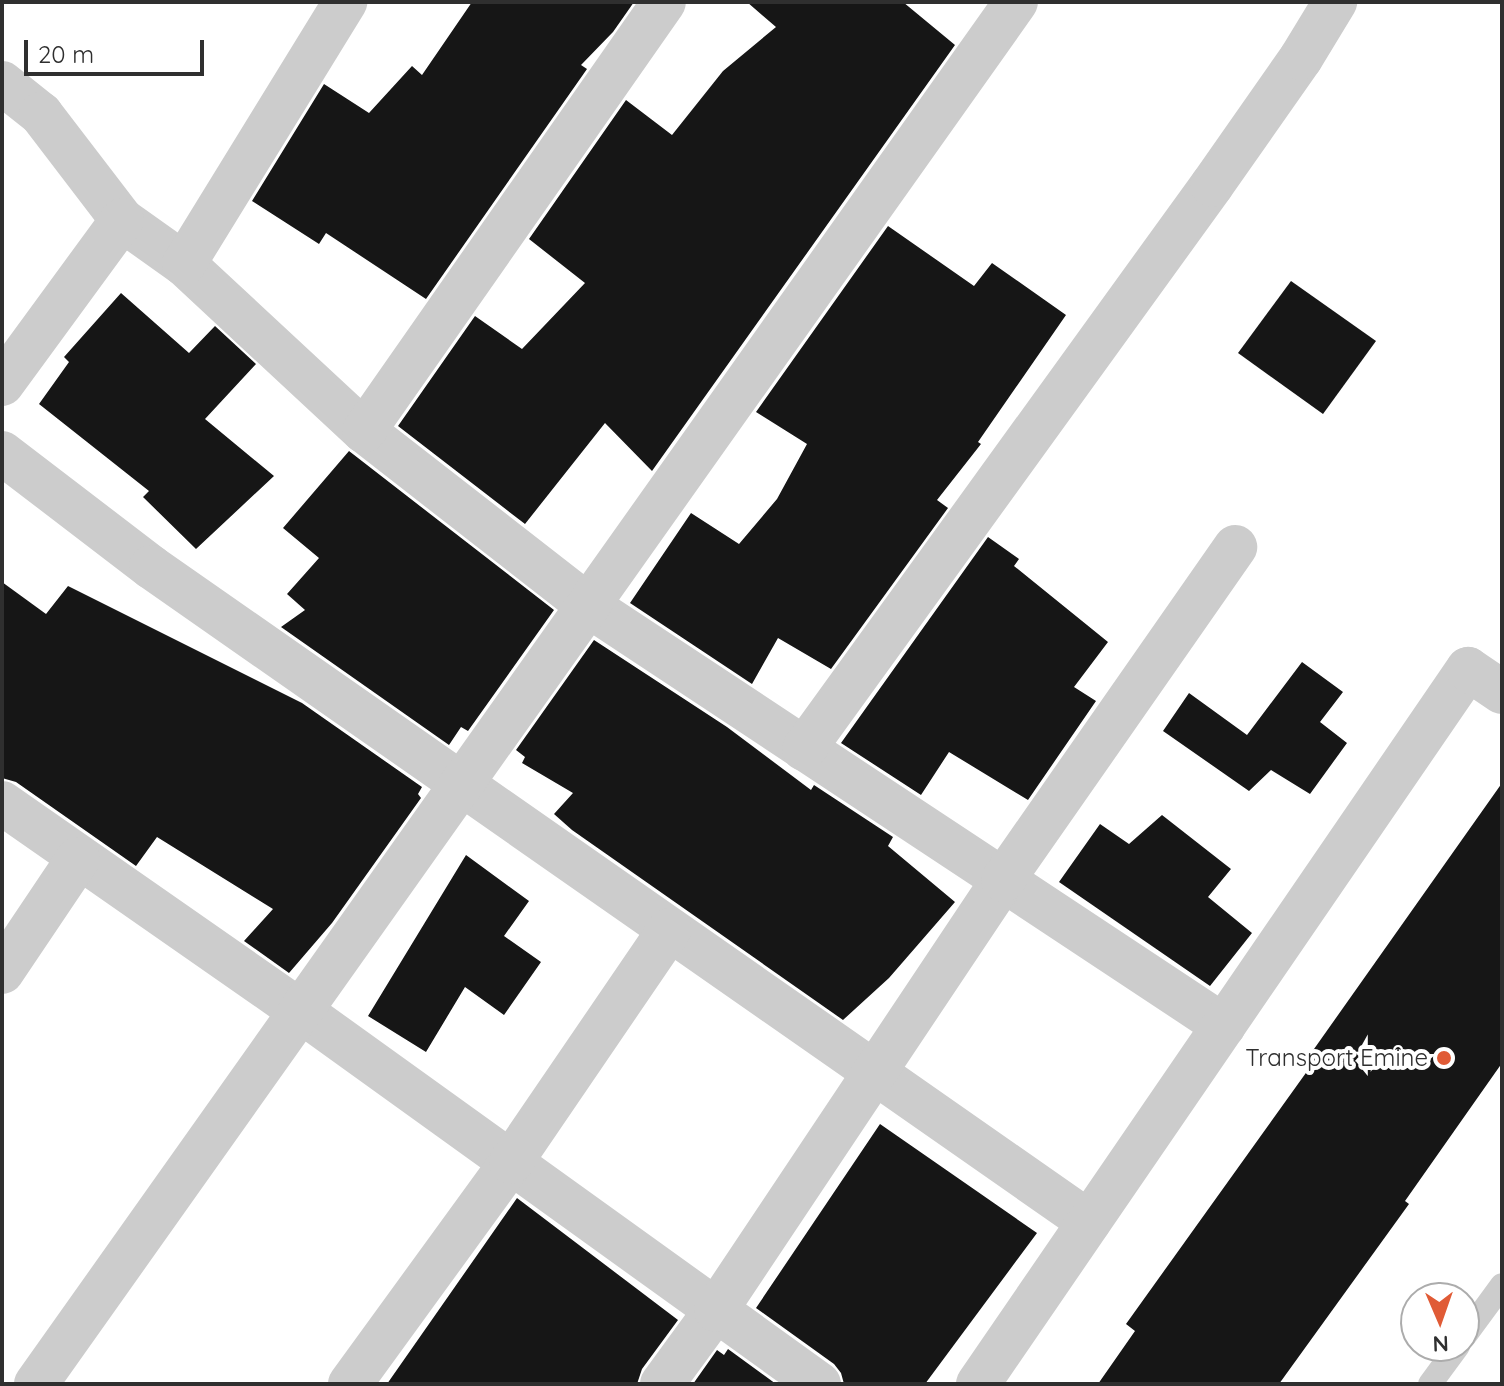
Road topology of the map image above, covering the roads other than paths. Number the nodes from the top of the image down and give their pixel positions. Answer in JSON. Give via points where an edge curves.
{"nodes":[{"id":1,"x":345,"y":2,"type":"edge"},
{"id":2,"x":664,"y":2,"type":"edge"},
{"id":3,"x":1335,"y":2,"type":"edge"},
{"id":4,"x":1000,"y":7,"type":"edge"},
{"id":5,"x":2,"y":83,"type":"edge"},
{"id":6,"x":122,"y":220,"type":"junction"},
{"id":7,"x":184,"y":264,"type":"junction"},
{"id":8,"x":2,"y":384,"type":"edge"},
{"id":9,"x":364,"y":431,"type":"junction"},
{"id":10,"x":2,"y":453,"type":"edge"},
{"id":11,"x":1235,"y":547,"type":"dead end"},
{"id":12,"x":589,"y":606,"type":"junction"},
{"id":13,"x":1502,"y":692,"type":"edge"},
{"id":14,"x":804,"y":749,"type":"junction"},
{"id":15,"x":460,"y":784,"type":"junction"},
{"id":16,"x":2,"y":803,"type":"edge"},
{"id":17,"x":78,"y":859,"type":"junction"},
{"id":18,"x":1003,"y":880,"type":"junction"},
{"id":19,"x":669,"y":930,"type":"junction"},
{"id":20,"x":2,"y":972,"type":"edge"},
{"id":21,"x":302,"y":1012,"type":"junction"},
{"id":22,"x":1224,"y":1026,"type":"junction"},
{"id":23,"x":875,"y":1074,"type":"junction"},
{"id":24,"x":511,"y":1162,"type":"junction"},
{"id":25,"x":1089,"y":1222,"type":"junction"},
{"id":26,"x":1502,"y":1285,"type":"edge"},
{"id":27,"x":716,"y":1310,"type":"junction"},
{"id":28,"x":1480,"y":1315,"type":"edge"},
{"id":29,"x":1446,"y":1362,"type":"edge"},
{"id":30,"x":36,"y":1384,"type":"edge"},
{"id":31,"x":350,"y":1384,"type":"edge"},
{"id":32,"x":662,"y":1384,"type":"edge"},
{"id":33,"x":819,"y":1384,"type":"edge"},
{"id":34,"x":978,"y":1384,"type":"edge"},
{"id":35,"x":1430,"y":1384,"type":"edge"}],
"edges":[{"from":1,"to":7,"type":"street"},
{"from":2,"to":9,"type":"street"},
{"from":3,"to":14,"type":"street","via":[[1212,185]]},
{"from":4,"to":12,"type":"street"},
{"from":5,"to":6,"type":"street","via":[[41,114]]},
{"from":6,"to":7,"type":"street"},
{"from":6,"to":8,"type":"street"},
{"from":7,"to":9,"type":"street"},
{"from":9,"to":12,"type":"street"},
{"from":10,"to":15,"type":"street","via":[[151,567]]},
{"from":11,"to":18,"type":"street"},
{"from":12,"to":14,"type":"street"},
{"from":12,"to":15,"type":"street"},
{"from":13,"to":22,"type":"street","via":[[1468,669]]},
{"from":14,"to":18,"type":"street"},
{"from":15,"to":19,"type":"street"},
{"from":15,"to":21,"type":"street"},
{"from":16,"to":17,"type":"street"},
{"from":17,"to":20,"type":"street"},
{"from":17,"to":21,"type":"street"},
{"from":18,"to":22,"type":"street"},
{"from":18,"to":23,"type":"street"},
{"from":19,"to":23,"type":"street"},
{"from":19,"to":24,"type":"street"},
{"from":21,"to":24,"type":"street"},
{"from":21,"to":30,"type":"street"},
{"from":22,"to":25,"type":"street"},
{"from":23,"to":25,"type":"street"},
{"from":23,"to":27,"type":"street"},
{"from":24,"to":27,"type":"street"},
{"from":24,"to":31,"type":"street"},
{"from":25,"to":34,"type":"street"},
{"from":26,"to":28,"type":"lane"},
{"from":27,"to":32,"type":"street"},
{"from":27,"to":33,"type":"street"},
{"from":29,"to":35,"type":"lane"}]}
